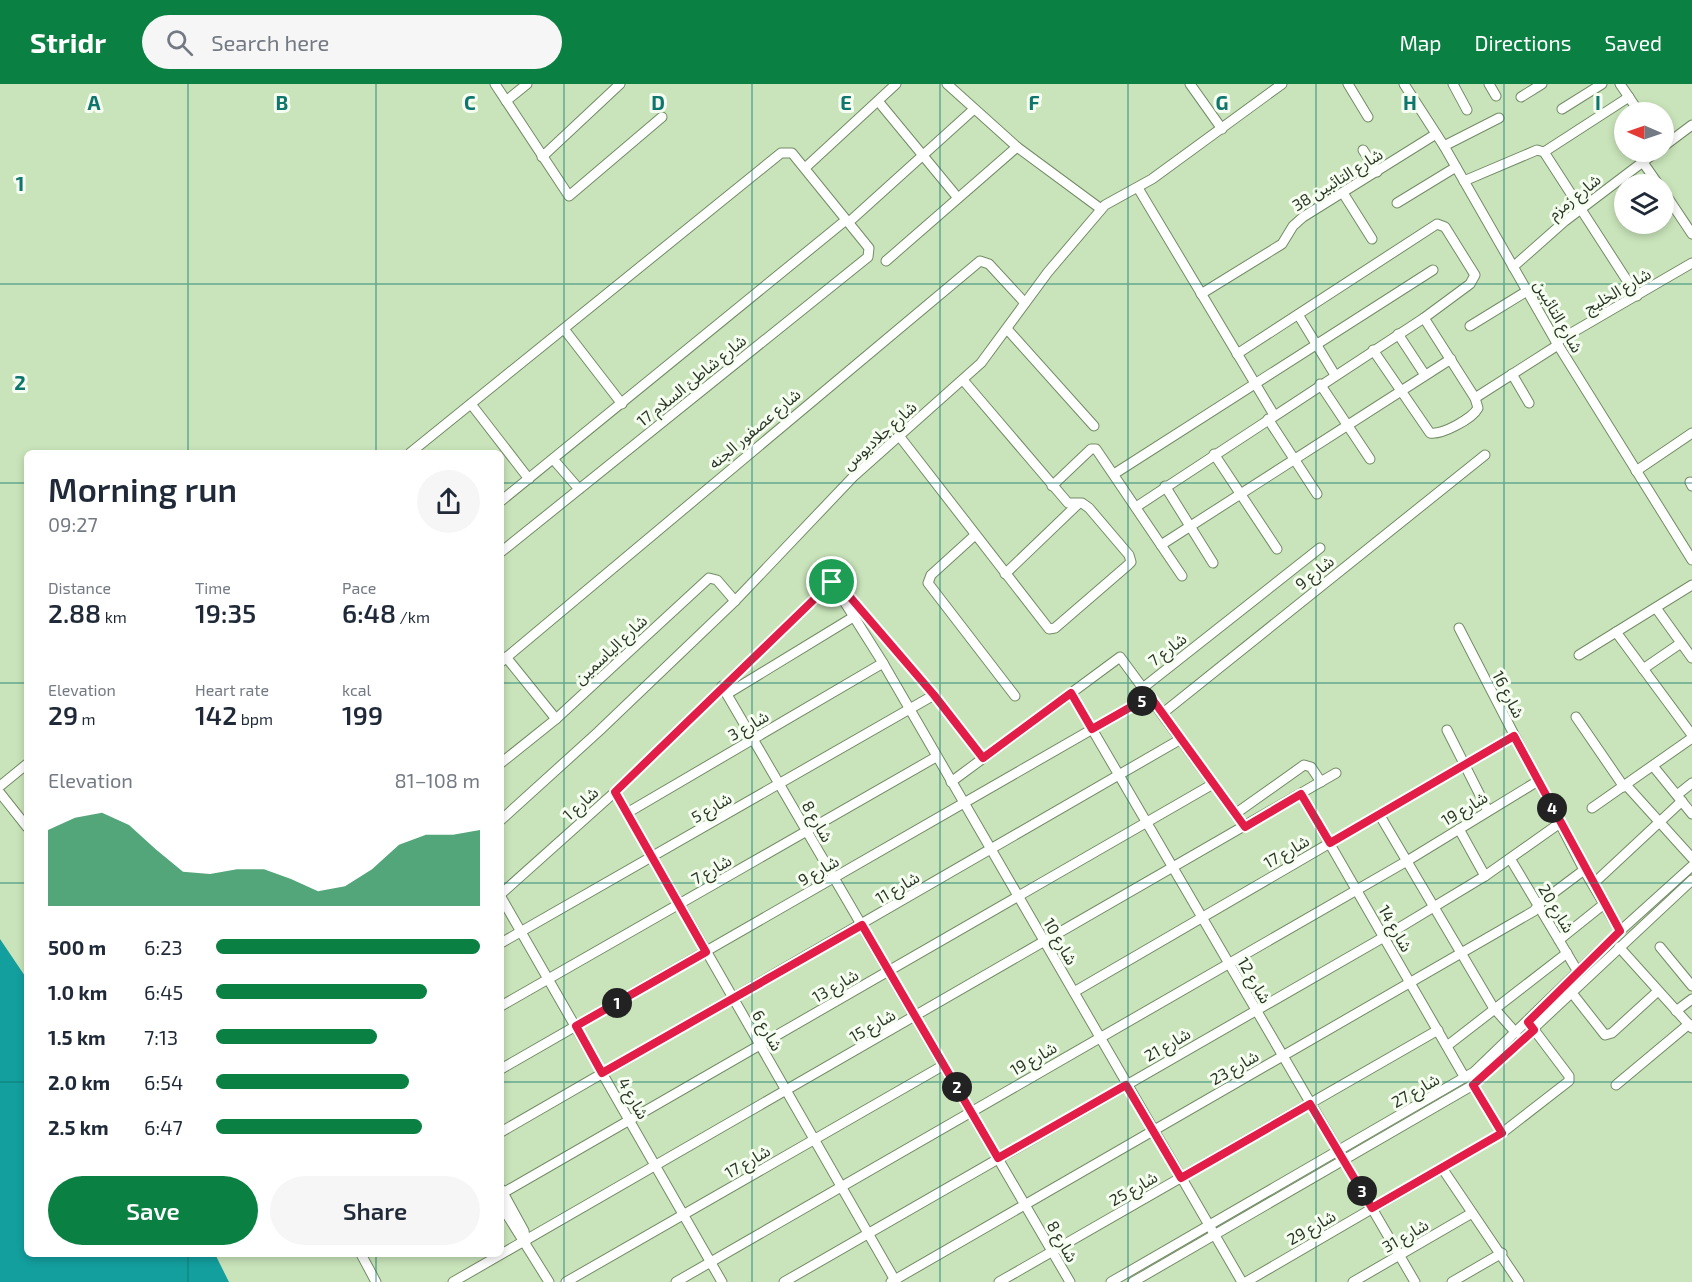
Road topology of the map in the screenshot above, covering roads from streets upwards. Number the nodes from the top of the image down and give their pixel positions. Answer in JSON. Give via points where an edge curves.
{"nodes":[{"id":1,"x":495,"y":84,"type":"edge"},
{"id":2,"x":527,"y":84,"type":"edge"},
{"id":3,"x":621,"y":84,"type":"edge"},
{"id":4,"x":896,"y":84,"type":"edge"},
{"id":5,"x":947,"y":84,"type":"edge"},
{"id":6,"x":1190,"y":84,"type":"edge"},
{"id":7,"x":1282,"y":84,"type":"edge"},
{"id":8,"x":1348,"y":84,"type":"edge"},
{"id":9,"x":1404,"y":84,"type":"edge"},
{"id":10,"x":1453,"y":84,"type":"edge"},
{"id":11,"x":1490,"y":84,"type":"edge"},
{"id":12,"x":1542,"y":84,"type":"edge"},
{"id":13,"x":1602,"y":84,"type":"edge"},
{"id":14,"x":1620,"y":84,"type":"edge"},
{"id":15,"x":1496,"y":96,"type":"dead end"},
{"id":16,"x":1521,"y":97,"type":"dead end"},
{"id":17,"x":1629,"y":97,"type":"junction"},
{"id":18,"x":506,"y":101,"type":"junction"},
{"id":19,"x":878,"y":101,"type":"junction"},
{"id":20,"x":1632,"y":102,"type":"edge"},
{"id":21,"x":1562,"y":109,"type":"dead end"},
{"id":22,"x":973,"y":110,"type":"junction"},
{"id":23,"x":1467,"y":110,"type":"dead end"},
{"id":24,"x":662,"y":117,"type":"dead end"},
{"id":25,"x":1368,"y":117,"type":"dead end"},
{"id":26,"x":1499,"y":118,"type":"dead end"},
{"id":27,"x":1692,"y":125,"type":"edge"},
{"id":28,"x":1222,"y":129,"type":"junction"},
{"id":29,"x":1436,"y":134,"type":"junction"},
{"id":30,"x":1674,"y":138,"type":"edge"},
{"id":31,"x":1444,"y":146,"type":"junction"},
{"id":32,"x":1017,"y":147,"type":"junction"},
{"id":33,"x":1363,"y":150,"type":"dead end"},
{"id":34,"x":1544,"y":152,"type":"junction"},
{"id":35,"x":922,"y":156,"type":"junction"},
{"id":36,"x":542,"y":157,"type":"junction"},
{"id":37,"x":1641,"y":162,"type":"edge"},
{"id":38,"x":1456,"y":167,"type":"junction"},
{"id":39,"x":806,"y":168,"type":"junction"},
{"id":40,"x":1377,"y":172,"type":"junction"},
{"id":41,"x":1464,"y":181,"type":"junction"},
{"id":42,"x":1138,"y":188,"type":"junction"},
{"id":43,"x":1343,"y":193,"type":"junction"},
{"id":44,"x":958,"y":198,"type":"junction"},
{"id":45,"x":1397,"y":203,"type":"dead end"},
{"id":46,"x":1674,"y":207,"type":"edge"},
{"id":47,"x":1101,"y":209,"type":"junction"},
{"id":48,"x":1579,"y":210,"type":"junction"},
{"id":49,"x":848,"y":221,"type":"junction"},
{"id":50,"x":1692,"y":234,"type":"edge"},
{"id":51,"x":1372,"y":239,"type":"dead end"},
{"id":52,"x":886,"y":261,"type":"dead end"},
{"id":53,"x":1692,"y":263,"type":"edge"},
{"id":54,"x":1513,"y":267,"type":"junction"},
{"id":55,"x":1433,"y":270,"type":"dead end"},
{"id":56,"x":1527,"y":291,"type":"junction"},
{"id":57,"x":1201,"y":294,"type":"junction"},
{"id":58,"x":1637,"y":296,"type":"junction"},
{"id":59,"x":1025,"y":303,"type":"junction"},
{"id":60,"x":1299,"y":315,"type":"junction"},
{"id":61,"x":1424,"y":318,"type":"junction"},
{"id":62,"x":1470,"y":326,"type":"dead end"},
{"id":63,"x":564,"y":329,"type":"junction"},
{"id":64,"x":1007,"y":329,"type":"junction"},
{"id":65,"x":1398,"y":334,"type":"junction"},
{"id":66,"x":1557,"y":344,"type":"junction"},
{"id":67,"x":1317,"y":345,"type":"junction"},
{"id":68,"x":1373,"y":350,"type":"junction"},
{"id":69,"x":1237,"y":354,"type":"junction"},
{"id":70,"x":1451,"y":359,"type":"junction"},
{"id":71,"x":1512,"y":374,"type":"junction"},
{"id":72,"x":1335,"y":375,"type":"junction"},
{"id":73,"x":1425,"y":375,"type":"junction"},
{"id":74,"x":963,"y":380,"type":"junction"},
{"id":75,"x":1255,"y":384,"type":"junction"},
{"id":76,"x":1320,"y":384,"type":"junction"},
{"id":77,"x":1400,"y":392,"type":"junction"},
{"id":78,"x":1475,"y":398,"type":"junction"},
{"id":79,"x":1529,"y":403,"type":"dead end"},
{"id":80,"x":471,"y":404,"type":"junction"},
{"id":81,"x":622,"y":404,"type":"junction"},
{"id":82,"x":1271,"y":417,"type":"junction"},
{"id":83,"x":1349,"y":425,"type":"junction"},
{"id":84,"x":1094,"y":426,"type":"dead end"},
{"id":85,"x":1692,"y":433,"type":"edge"},
{"id":86,"x":900,"y":437,"type":"junction"},
{"id":87,"x":414,"y":450,"type":"edge"},
{"id":88,"x":1214,"y":454,"type":"junction"},
{"id":89,"x":1485,"y":455,"type":"dead end"},
{"id":90,"x":553,"y":459,"type":"junction"},
{"id":91,"x":1370,"y":459,"type":"dead end"},
{"id":92,"x":1295,"y":460,"type":"junction"},
{"id":93,"x":1636,"y":471,"type":"junction"},
{"id":94,"x":1114,"y":474,"type":"junction"},
{"id":95,"x":529,"y":479,"type":"junction"},
{"id":96,"x":1052,"y":486,"type":"junction"},
{"id":97,"x":1165,"y":486,"type":"junction"},
{"id":98,"x":579,"y":489,"type":"junction"},
{"id":99,"x":1242,"y":494,"type":"junction"},
{"id":100,"x":1317,"y":494,"type":"dead end"},
{"id":101,"x":504,"y":499,"type":"edge"},
{"id":102,"x":1078,"y":504,"type":"junction"},
{"id":103,"x":1136,"y":507,"type":"junction"},
{"id":104,"x":1191,"y":527,"type":"junction"},
{"id":105,"x":975,"y":536,"type":"junction"},
{"id":106,"x":1161,"y":545,"type":"junction"},
{"id":107,"x":1320,"y":548,"type":"dead end"},
{"id":108,"x":1277,"y":549,"type":"dead end"},
{"id":109,"x":504,"y":550,"type":"edge"},
{"id":110,"x":1692,"y":560,"type":"edge"},
{"id":111,"x":1213,"y":563,"type":"dead end"},
{"id":112,"x":1005,"y":574,"type":"junction"},
{"id":113,"x":1182,"y":576,"type":"dead end"},
{"id":114,"x":832,"y":582,"type":"junction"},
{"id":115,"x":1692,"y":585,"type":"edge"},
{"id":116,"x":735,"y":601,"type":"junction"},
{"id":117,"x":1656,"y":608,"type":"junction"},
{"id":118,"x":855,"y":616,"type":"junction"},
{"id":119,"x":1459,"y":628,"type":"dead end"},
{"id":120,"x":1616,"y":632,"type":"junction"},
{"id":121,"x":1681,"y":643,"type":"junction"},
{"id":122,"x":1579,"y":655,"type":"dead end"},
{"id":123,"x":1692,"y":658,"type":"edge"},
{"id":124,"x":504,"y":659,"type":"edge"},
{"id":125,"x":504,"y":661,"type":"edge"},
{"id":126,"x":883,"y":663,"type":"junction"},
{"id":127,"x":1643,"y":669,"type":"junction"},
{"id":128,"x":1144,"y":687,"type":"junction"},
{"id":129,"x":724,"y":690,"type":"junction"},
{"id":130,"x":1071,"y":693,"type":"junction"},
{"id":131,"x":934,"y":695,"type":"junction"},
{"id":132,"x":1016,"y":696,"type":"dead end"},
{"id":133,"x":1150,"y":696,"type":"junction"},
{"id":134,"x":909,"y":709,"type":"junction"},
{"id":135,"x":1163,"y":713,"type":"junction"},
{"id":136,"x":1576,"y":717,"type":"dead end"},
{"id":137,"x":556,"y":719,"type":"junction"},
{"id":138,"x":1092,"y":729,"type":"junction"},
{"id":139,"x":1447,"y":730,"type":"dead end"},
{"id":140,"x":1691,"y":732,"type":"edge"},
{"id":141,"x":1514,"y":736,"type":"junction"},
{"id":142,"x":753,"y":739,"type":"junction"},
{"id":143,"x":1181,"y":739,"type":"junction"},
{"id":144,"x":936,"y":757,"type":"junction"},
{"id":145,"x":504,"y":758,"type":"edge"},
{"id":146,"x":983,"y":758,"type":"junction"},
{"id":147,"x":1465,"y":765,"type":"junction"},
{"id":148,"x":24,"y":766,"type":"edge"},
{"id":149,"x":1653,"y":766,"type":"junction"},
{"id":150,"x":1336,"y":773,"type":"dead end"},
{"id":151,"x":1119,"y":777,"type":"junction"},
{"id":152,"x":951,"y":782,"type":"junction"},
{"id":153,"x":1321,"y":782,"type":"junction"},
{"id":154,"x":1538,"y":782,"type":"junction"},
{"id":155,"x":1692,"y":783,"type":"edge"},
{"id":156,"x":780,"y":784,"type":"junction"},
{"id":157,"x":1214,"y":784,"type":"junction"},
{"id":158,"x":0,"y":786,"type":"edge"},
{"id":159,"x":1625,"y":786,"type":"junction"},
{"id":160,"x":615,"y":792,"type":"junction"},
{"id":161,"x":0,"y":793,"type":"edge"},
{"id":162,"x":1301,"y":794,"type":"junction"},
{"id":163,"x":1679,"y":798,"type":"junction"},
{"id":164,"x":964,"y":804,"type":"junction"},
{"id":165,"x":1592,"y":808,"type":"dead end"},
{"id":166,"x":1488,"y":811,"type":"junction"},
{"id":167,"x":627,"y":813,"type":"junction"},
{"id":168,"x":1236,"y":814,"type":"junction"},
{"id":169,"x":1379,"y":814,"type":"junction"},
{"id":170,"x":1692,"y":814,"type":"edge"},
{"id":171,"x":504,"y":817,"type":"edge"},
{"id":172,"x":1659,"y":822,"type":"junction"},
{"id":173,"x":24,"y":823,"type":"edge"},
{"id":174,"x":1146,"y":823,"type":"junction"},
{"id":175,"x":1560,"y":824,"type":"junction"},
{"id":176,"x":1245,"y":827,"type":"junction"},
{"id":177,"x":1459,"y":829,"type":"junction"},
{"id":178,"x":807,"y":831,"type":"junction"},
{"id":179,"x":1330,"y":843,"type":"junction"},
{"id":180,"x":991,"y":851,"type":"junction"},
{"id":181,"x":652,"y":858,"type":"junction"},
{"id":182,"x":1692,"y":858,"type":"edge"},
{"id":183,"x":1511,"y":860,"type":"junction"},
{"id":184,"x":1407,"y":861,"type":"junction"},
{"id":185,"x":1692,"y":866,"type":"edge"},
{"id":186,"x":1173,"y":869,"type":"junction"},
{"id":187,"x":1584,"y":870,"type":"junction"},
{"id":188,"x":1485,"y":876,"type":"junction"},
{"id":189,"x":834,"y":878,"type":"junction"},
{"id":190,"x":1692,"y":880,"type":"edge"},
{"id":191,"x":1593,"y":884,"type":"junction"},
{"id":192,"x":1357,"y":890,"type":"junction"},
{"id":193,"x":504,"y":893,"type":"edge"},
{"id":194,"x":1018,"y":897,"type":"junction"},
{"id":195,"x":504,"y":901,"type":"edge"},
{"id":196,"x":1604,"y":903,"type":"junction"},
{"id":197,"x":679,"y":904,"type":"junction"},
{"id":198,"x":1539,"y":906,"type":"junction"},
{"id":199,"x":1433,"y":908,"type":"junction"},
{"id":200,"x":1202,"y":918,"type":"junction"},
{"id":201,"x":862,"y":925,"type":"junction"},
{"id":202,"x":521,"y":931,"type":"junction"},
{"id":203,"x":1620,"y":931,"type":"junction"},
{"id":204,"x":1384,"y":937,"type":"junction"},
{"id":205,"x":1559,"y":940,"type":"junction"},
{"id":206,"x":504,"y":941,"type":"edge"},
{"id":207,"x":1045,"y":943,"type":"junction"},
{"id":208,"x":1619,"y":947,"type":"junction"},
{"id":209,"x":1660,"y":947,"type":"dead end"},
{"id":210,"x":706,"y":952,"type":"junction"},
{"id":211,"x":1567,"y":952,"type":"junction"},
{"id":212,"x":1461,"y":954,"type":"junction"},
{"id":213,"x":1228,"y":963,"type":"junction"},
{"id":214,"x":889,"y":971,"type":"junction"},
{"id":215,"x":1578,"y":972,"type":"junction"},
{"id":216,"x":548,"y":979,"type":"junction"},
{"id":217,"x":1410,"y":983,"type":"junction"},
{"id":218,"x":1692,"y":986,"type":"edge"},
{"id":219,"x":1658,"y":991,"type":"junction"},
{"id":220,"x":1074,"y":992,"type":"junction"},
{"id":221,"x":1572,"y":993,"type":"junction"},
{"id":222,"x":733,"y":998,"type":"junction"},
{"id":223,"x":1692,"y":999,"type":"edge"},
{"id":224,"x":504,"y":1004,"type":"edge"},
{"id":225,"x":1493,"y":1007,"type":"junction"},
{"id":226,"x":1256,"y":1010,"type":"junction"},
{"id":227,"x":1677,"y":1011,"type":"junction"},
{"id":228,"x":916,"y":1018,"type":"junction"},
{"id":229,"x":1528,"y":1022,"type":"junction"},
{"id":230,"x":576,"y":1026,"type":"junction"},
{"id":231,"x":1690,"y":1026,"type":"edge"},
{"id":232,"x":1438,"y":1030,"type":"junction"},
{"id":233,"x":1534,"y":1030,"type":"junction"},
{"id":234,"x":1515,"y":1034,"type":"junction"},
{"id":235,"x":1099,"y":1037,"type":"junction"},
{"id":236,"x":760,"y":1045,"type":"junction"},
{"id":237,"x":1446,"y":1046,"type":"junction"},
{"id":238,"x":1282,"y":1057,"type":"junction"},
{"id":239,"x":944,"y":1065,"type":"junction"},
{"id":240,"x":504,"y":1067,"type":"edge"},
{"id":241,"x":602,"y":1073,"type":"junction"},
{"id":242,"x":1465,"y":1078,"type":"junction"},
{"id":243,"x":1126,"y":1085,"type":"junction"},
{"id":244,"x":1473,"y":1085,"type":"junction"},
{"id":245,"x":1616,"y":1085,"type":"dead end"},
{"id":246,"x":787,"y":1092,"type":"junction"},
{"id":247,"x":1310,"y":1104,"type":"junction"},
{"id":248,"x":971,"y":1112,"type":"junction"},
{"id":249,"x":630,"y":1120,"type":"junction"},
{"id":250,"x":504,"y":1129,"type":"edge"},
{"id":251,"x":1154,"y":1131,"type":"junction"},
{"id":252,"x":1502,"y":1133,"type":"junction"},
{"id":253,"x":814,"y":1140,"type":"junction"},
{"id":254,"x":1342,"y":1156,"type":"junction"},
{"id":255,"x":998,"y":1158,"type":"junction"},
{"id":256,"x":656,"y":1167,"type":"junction"},
{"id":257,"x":1442,"y":1168,"type":"junction"},
{"id":258,"x":1181,"y":1178,"type":"junction"},
{"id":259,"x":841,"y":1186,"type":"junction"},
{"id":260,"x":504,"y":1190,"type":"edge"},
{"id":261,"x":504,"y":1195,"type":"edge"},
{"id":262,"x":1025,"y":1205,"type":"junction"},
{"id":263,"x":1372,"y":1208,"type":"junction"},
{"id":264,"x":504,"y":1209,"type":"edge"},
{"id":265,"x":1472,"y":1213,"type":"junction"},
{"id":266,"x":684,"y":1215,"type":"junction"},
{"id":267,"x":1210,"y":1226,"type":"junction"},
{"id":268,"x":869,"y":1234,"type":"junction"},
{"id":269,"x":1216,"y":1236,"type":"junction"},
{"id":270,"x":526,"y":1242,"type":"junction"},
{"id":271,"x":1052,"y":1252,"type":"junction"},
{"id":272,"x":1502,"y":1253,"type":"junction"},
{"id":273,"x":504,"y":1254,"type":"edge"},
{"id":274,"x":1400,"y":1255,"type":"junction"},
{"id":275,"x":363,"y":1257,"type":"edge"},
{"id":276,"x":499,"y":1257,"type":"edge"},
{"id":277,"x":711,"y":1262,"type":"junction"},
{"id":278,"x":894,"y":1281,"type":"edge"},
{"id":279,"x":376,"y":1282,"type":"edge"},
{"id":280,"x":453,"y":1282,"type":"edge"},
{"id":281,"x":549,"y":1282,"type":"edge"},
{"id":282,"x":566,"y":1282,"type":"edge"},
{"id":283,"x":676,"y":1282,"type":"edge"},
{"id":284,"x":722,"y":1282,"type":"edge"},
{"id":285,"x":784,"y":1282,"type":"edge"},
{"id":286,"x":999,"y":1282,"type":"edge"},
{"id":287,"x":1070,"y":1282,"type":"edge"},
{"id":288,"x":1111,"y":1282,"type":"edge"},
{"id":289,"x":1133,"y":1282,"type":"edge"},
{"id":290,"x":1244,"y":1282,"type":"edge"},
{"id":291,"x":1353,"y":1282,"type":"edge"},
{"id":292,"x":1415,"y":1282,"type":"edge"},
{"id":293,"x":1452,"y":1282,"type":"edge"},
{"id":294,"x":1519,"y":1282,"type":"edge"}],
"edges":[{"from":1,"to":18,"type":"street"},
{"from":2,"to":18,"type":"street"},
{"from":3,"to":36,"type":"street"},
{"from":4,"to":19,"type":"street"},
{"from":5,"to":22,"type":"street"},
{"from":6,"to":28,"type":"street"},
{"from":7,"to":28,"type":"street","name":"شارع جلاديوس"},
{"from":8,"to":25,"type":"street"},
{"from":9,"to":29,"type":"street","name":"شارع التائبين"},
{"from":10,"to":23,"type":"street"},
{"from":11,"to":15,"type":"street"},
{"from":12,"to":16,"type":"street"},
{"from":13,"to":21,"type":"street"},
{"from":14,"to":17,"type":"street"},
{"from":17,"to":20,"type":"street"},
{"from":17,"to":34,"type":"street"},
{"from":18,"to":36,"type":"street"},
{"from":19,"to":35,"type":"street"},
{"from":19,"to":39,"type":"street"},
{"from":22,"to":32,"type":"street"},
{"from":22,"to":35,"type":"street"},
{"from":24,"to":36,"type":"street","via":[[571,196],[566,195]]},
{"from":26,"to":31,"type":"street"},
{"from":27,"to":30,"type":"street"},
{"from":28,"to":42,"type":"street","name":"شارع جلاديوس"},
{"from":29,"to":31,"type":"street","name":"شارع التائبين"},
{"from":29,"to":40,"type":"street","name":"شارع التائبين 38"},
{"from":31,"to":38,"type":"street","name":"شارع التائبين"},
{"from":32,"to":44,"type":"street"},
{"from":32,"to":47,"type":"street"},
{"from":33,"to":40,"type":"street"},
{"from":34,"to":41,"type":"street","via":[[1537,150]]},
{"from":34,"to":48,"type":"street"},
{"from":35,"to":44,"type":"street"},
{"from":35,"to":49,"type":"street"},
{"from":37,"to":48,"type":"street","name":"شارع زمزم"},
{"from":38,"to":41,"type":"street","name":"شارع التائبين"},
{"from":38,"to":45,"type":"street"},
{"from":39,"to":49,"type":"street","name":"شارع شاطئ السلام 17"},
{"from":39,"to":63,"type":"street","name":"شارع شاطئ السلام 17","via":[[792,153],[783,152]]},
{"from":40,"to":43,"type":"street","name":"شارع التائبين 38"},
{"from":41,"to":54,"type":"street","name":"شارع التائبين"},
{"from":42,"to":47,"type":"street","name":"شارع جلاديوس"},
{"from":42,"to":57,"type":"street"},
{"from":43,"to":51,"type":"street"},
{"from":43,"to":57,"type":"street","name":"شارع التائبين 38","via":[[1297,221],[1282,244]]},
{"from":44,"to":52,"type":"street"},
{"from":46,"to":50,"type":"street"},
{"from":47,"to":59,"type":"street","name":"شارع جلاديوس"},
{"from":48,"to":54,"type":"street","name":"شارع زمزم"},
{"from":48,"to":58,"type":"street"},
{"from":49,"to":81,"type":"street"},
{"from":49,"to":98,"type":"street","name":"شارع شاطئ السلام 17","via":[[869,248],[868,257]]},
{"from":53,"to":58,"type":"street","name":"شارع الخليج"},
{"from":54,"to":56,"type":"street","name":"شارع التائبين"},
{"from":55,"to":67,"type":"street"},
{"from":56,"to":62,"type":"street"},
{"from":56,"to":66,"type":"street","name":"شارع التائبين"},
{"from":57,"to":69,"type":"street"},
{"from":58,"to":66,"type":"street","name":"شارع الخليج"},
{"from":59,"to":64,"type":"street","name":"شارع جلاديوس"},
{"from":59,"to":124,"type":"street","name":"شارع عصفور الجنه","via":[[989,264],[980,261]]},
{"from":60,"to":61,"type":"street","via":[[1432,226],[1441,225],[1475,278]]},
{"from":60,"to":67,"type":"street"},
{"from":60,"to":69,"type":"street"},
{"from":61,"to":65,"type":"street"},
{"from":61,"to":70,"type":"street"},
{"from":63,"to":80,"type":"street"},
{"from":63,"to":81,"type":"street"},
{"from":64,"to":74,"type":"street","name":"شارع جلاديوس"},
{"from":64,"to":84,"type":"street"},
{"from":65,"to":68,"type":"street"},
{"from":65,"to":73,"type":"street"},
{"from":66,"to":71,"type":"street","name":"شارع الخليج"},
{"from":66,"to":93,"type":"street","name":"شارع التائبين"},
{"from":67,"to":72,"type":"street"},
{"from":67,"to":75,"type":"street"},
{"from":68,"to":72,"type":"street"},
{"from":68,"to":77,"type":"street"},
{"from":69,"to":75,"type":"street"},
{"from":70,"to":73,"type":"street"},
{"from":70,"to":78,"type":"street"},
{"from":71,"to":78,"type":"street","name":"شارع الخليج"},
{"from":71,"to":79,"type":"street"},
{"from":72,"to":76,"type":"street"},
{"from":73,"to":77,"type":"street"},
{"from":74,"to":86,"type":"street","name":"شارع جلاديوس"},
{"from":74,"to":96,"type":"street"},
{"from":75,"to":82,"type":"street"},
{"from":75,"to":94,"type":"street"},
{"from":76,"to":82,"type":"street"},
{"from":76,"to":83,"type":"street"},
{"from":77,"to":78,"type":"street","via":[[1426,430],[1433,434],[1477,412]]},
{"from":77,"to":83,"type":"street"},
{"from":80,"to":87,"type":"street"},
{"from":80,"to":95,"type":"street"},
{"from":81,"to":90,"type":"street"},
{"from":82,"to":88,"type":"street"},
{"from":82,"to":92,"type":"street"},
{"from":83,"to":91,"type":"street"},
{"from":83,"to":92,"type":"street"},
{"from":85,"to":93,"type":"street"},
{"from":86,"to":105,"type":"street"},
{"from":86,"to":116,"type":"street","name":"شارع جلاديوس","via":[[854,477]]},
{"from":88,"to":97,"type":"street"},
{"from":88,"to":99,"type":"street"},
{"from":89,"to":135,"type":"street","name":"شارع 9"},
{"from":90,"to":95,"type":"street"},
{"from":90,"to":98,"type":"street"},
{"from":92,"to":99,"type":"street"},
{"from":92,"to":100,"type":"street"},
{"from":93,"to":110,"type":"street","name":"شارع التائبين"},
{"from":94,"to":96,"type":"street","via":[[1100,453],[1091,449]]},
{"from":94,"to":103,"type":"street"},
{"from":95,"to":101,"type":"street"},
{"from":96,"to":102,"type":"street","via":[[1068,503]]},
{"from":97,"to":103,"type":"street"},
{"from":97,"to":104,"type":"street"},
{"from":98,"to":109,"type":"street","name":"شارع شاطئ السلام 17"},
{"from":99,"to":104,"type":"street"},
{"from":99,"to":108,"type":"street"},
{"from":102,"to":112,"type":"street"},
{"from":102,"to":112,"type":"street","via":[[1086,504],[1129,555],[1128,565],[1052,629]]},
{"from":103,"to":106,"type":"street"},
{"from":104,"to":106,"type":"street"},
{"from":104,"to":111,"type":"street"},
{"from":105,"to":112,"type":"street"},
{"from":105,"to":132,"type":"street","via":[[931,575],[928,583]]},
{"from":106,"to":113,"type":"street"},
{"from":107,"to":128,"type":"street","name":"شارع 7"},
{"from":114,"to":118,"type":"street","name":"شارع 10"},
{"from":114,"to":129,"type":"street","name":"شارع 1"},
{"from":114,"to":131,"type":"street","via":[[838,583]]},
{"from":115,"to":117,"type":"street"},
{"from":116,"to":137,"type":"street","name":"شارع الياسمين","via":[[717,580],[709,578]]},
{"from":116,"to":171,"type":"street","name":"شارع جلاديوس"},
{"from":117,"to":120,"type":"street"},
{"from":117,"to":121,"type":"street"},
{"from":118,"to":126,"type":"street","name":"شارع 10"},
{"from":118,"to":129,"type":"street"},
{"from":119,"to":141,"type":"street","name":"شارع 16"},
{"from":120,"to":122,"type":"street"},
{"from":120,"to":127,"type":"street"},
{"from":121,"to":123,"type":"street"},
{"from":121,"to":127,"type":"street"},
{"from":125,"to":137,"type":"street"},
{"from":126,"to":134,"type":"street","name":"شارع 10"},
{"from":126,"to":142,"type":"street","name":"شارع 3"},
{"from":127,"to":140,"type":"street"},
{"from":128,"to":130,"type":"street","name":"شارع 7","via":[[1120,657]]},
{"from":128,"to":133,"type":"street"},
{"from":129,"to":142,"type":"street","name":"شارع 8"},
{"from":129,"to":160,"type":"street","name":"شارع 1"},
{"from":130,"to":138,"type":"street","name":"شارع 12"},
{"from":130,"to":146,"type":"street","name":"شارع 7"},
{"from":131,"to":134,"type":"street","name":"شارع 5"},
{"from":131,"to":146,"type":"street"},
{"from":133,"to":135,"type":"street"},
{"from":133,"to":138,"type":"street","name":"شارع 9"},
{"from":134,"to":144,"type":"street","name":"شارع 10"},
{"from":134,"to":156,"type":"street","name":"شارع 5"},
{"from":135,"to":143,"type":"street"},
{"from":136,"to":159,"type":"street"},
{"from":137,"to":145,"type":"street","name":"شارع الياسمين"},
{"from":138,"to":151,"type":"street","name":"شارع 12"},
{"from":138,"to":164,"type":"street","name":"شارع 9"},
{"from":139,"to":147,"type":"street"},
{"from":140,"to":149,"type":"street"},
{"from":141,"to":147,"type":"street","name":"شارع 17"},
{"from":141,"to":154,"type":"street","name":"شارع 16"},
{"from":142,"to":156,"type":"street","name":"شارع 8"},
{"from":142,"to":167,"type":"street","name":"شارع 3"},
{"from":143,"to":151,"type":"street","name":"شارع 11"},
{"from":143,"to":157,"type":"street"},
{"from":144,"to":152,"type":"street","name":"شارع 10"},
{"from":144,"to":178,"type":"street","name":"شارع 7"},
{"from":146,"to":152,"type":"street","name":"شارع 7"},
{"from":147,"to":166,"type":"street"},
{"from":147,"to":169,"type":"street","name":"شارع 17"},
{"from":148,"to":158,"type":"street"},
{"from":149,"to":159,"type":"street"},
{"from":149,"to":163,"type":"street"},
{"from":150,"to":153,"type":"street","name":"شارع 15"},
{"from":151,"to":174,"type":"street","name":"شارع 12"},
{"from":151,"to":180,"type":"street","name":"شارع 11"},
{"from":152,"to":164,"type":"street","name":"شارع 10"},
{"from":153,"to":162,"type":"street","name":"شارع 15"},
{"from":153,"to":168,"type":"street","via":[[1314,769],[1304,765]]},
{"from":154,"to":166,"type":"street","name":"شارع 19"},
{"from":154,"to":175,"type":"street","name":"شارع 16"},
{"from":155,"to":163,"type":"street"},
{"from":156,"to":178,"type":"street","name":"شارع 8"},
{"from":156,"to":181,"type":"street","name":"شارع 5"},
{"from":157,"to":168,"type":"street"},
{"from":157,"to":174,"type":"street","name":"شارع 13"},
{"from":159,"to":165,"type":"street"},
{"from":159,"to":172,"type":"street"},
{"from":160,"to":167,"type":"street","name":"شارع 6"},
{"from":160,"to":193,"type":"street","name":"شارع 1"},
{"from":161,"to":173,"type":"street"},
{"from":162,"to":176,"type":"street","name":"شارع 15"},
{"from":162,"to":179,"type":"street","name":"شارع 14"},
{"from":163,"to":170,"type":"street"},
{"from":163,"to":172,"type":"street"},
{"from":164,"to":180,"type":"street","name":"شارع 10"},
{"from":164,"to":189,"type":"street","name":"شارع 9"},
{"from":166,"to":177,"type":"street","name":"شارع 19"},
{"from":167,"to":181,"type":"street","name":"شارع 6"},
{"from":168,"to":176,"type":"street"},
{"from":169,"to":179,"type":"street","name":"شارع 17"},
{"from":169,"to":184,"type":"street"},
{"from":172,"to":182,"type":"street"},
{"from":172,"to":191,"type":"street"},
{"from":174,"to":186,"type":"street","name":"شارع 12"},
{"from":174,"to":194,"type":"street","name":"شارع 13"},
{"from":175,"to":183,"type":"street","name":"شارع 21"},
{"from":175,"to":187,"type":"street","name":"شارع 16"},
{"from":176,"to":186,"type":"street","name":"شارع 15"},
{"from":177,"to":184,"type":"street","name":"شارع 19"},
{"from":177,"to":188,"type":"street"},
{"from":178,"to":189,"type":"street","name":"شارع 8"},
{"from":178,"to":197,"type":"street","name":"شارع 7"},
{"from":179,"to":192,"type":"street","name":"شارع 14"},
{"from":179,"to":200,"type":"street","name":"شارع 17"},
{"from":180,"to":194,"type":"street","name":"شارع 10"},
{"from":180,"to":201,"type":"street","name":"شارع 11"},
{"from":181,"to":197,"type":"street","name":"شارع 6"},
{"from":181,"to":202,"type":"street","name":"شارع 5"},
{"from":183,"to":188,"type":"street","name":"شارع 21"},
{"from":183,"to":198,"type":"street","name":"شارع 20"},
{"from":184,"to":192,"type":"street","name":"شارع 19"},
{"from":184,"to":199,"type":"street"},
{"from":185,"to":203,"type":"street","name":"شارع 27"},
{"from":186,"to":200,"type":"street","name":"شارع 12"},
{"from":186,"to":207,"type":"street","name":"شارع 15"},
{"from":187,"to":191,"type":"street","name":"شارع 16"},
{"from":187,"to":198,"type":"street","name":"شارع 23"},
{"from":188,"to":199,"type":"street","name":"شارع 21"},
{"from":189,"to":201,"type":"street","name":"شارع 8"},
{"from":189,"to":210,"type":"street","name":"شارع 9"},
{"from":190,"to":208,"type":"street","name":"شارع 27"},
{"from":191,"to":196,"type":"street","name":"شارع 16"},
{"from":192,"to":204,"type":"street","name":"شارع 14"},
{"from":192,"to":213,"type":"street","name":"شارع 19"},
{"from":194,"to":207,"type":"street","name":"شارع 10"},
{"from":194,"to":214,"type":"street","name":"شارع 13"},
{"from":195,"to":202,"type":"street","name":"شارع 4"},
{"from":196,"to":203,"type":"street","name":"شارع 16"},
{"from":196,"to":205,"type":"street"},
{"from":197,"to":210,"type":"street","name":"شارع 6"},
{"from":197,"to":216,"type":"street","name":"شارع 7"},
{"from":198,"to":205,"type":"street","name":"شارع 20"},
{"from":198,"to":212,"type":"street","name":"شارع 23"},
{"from":199,"to":204,"type":"street","name":"شارع 21"},
{"from":199,"to":212,"type":"street"},
{"from":200,"to":213,"type":"street","name":"شارع 12"},
{"from":200,"to":220,"type":"street","name":"شارع 17"},
{"from":201,"to":214,"type":"street","name":"شارع 8"},
{"from":201,"to":222,"type":"street","name":"شارع 11"},
{"from":202,"to":206,"type":"street","name":"شارع 5"},
{"from":202,"to":216,"type":"street","name":"شارع 4"},
{"from":203,"to":215,"type":"street","name":"شارع 27"},
{"from":204,"to":217,"type":"street","name":"شارع 14"},
{"from":204,"to":226,"type":"street","name":"شارع 21"},
{"from":205,"to":211,"type":"street","name":"شارع 20"},
{"from":207,"to":220,"type":"street","name":"شارع 10"},
{"from":207,"to":228,"type":"street","name":"شارع 15"},
{"from":208,"to":219,"type":"street"},
{"from":208,"to":221,"type":"street","name":"شارع 27"},
{"from":209,"to":218,"type":"street"},
{"from":210,"to":222,"type":"street","name":"شارع 6"},
{"from":210,"to":230,"type":"street","name":"شارع 9"},
{"from":211,"to":215,"type":"street","name":"شارع 20"},
{"from":211,"to":225,"type":"street"},
{"from":212,"to":217,"type":"street","name":"شارع 23"},
{"from":212,"to":225,"type":"street"},
{"from":213,"to":226,"type":"street","name":"شارع 12"},
{"from":213,"to":235,"type":"street","name":"شارع 19"},
{"from":214,"to":228,"type":"street","name":"شارع 8"},
{"from":214,"to":236,"type":"street","name":"شارع 13"},
{"from":215,"to":229,"type":"street","name":"شارع 27"},
{"from":216,"to":224,"type":"street","name":"شارع 7"},
{"from":216,"to":230,"type":"street","name":"شارع 4"},
{"from":217,"to":232,"type":"street","name":"شارع 14"},
{"from":217,"to":238,"type":"street","name":"شارع 23"},
{"from":219,"to":221,"type":"street","via":[[1605,1035]]},
{"from":219,"to":227,"type":"street"},
{"from":220,"to":235,"type":"street","name":"شارع 10"},
{"from":221,"to":233,"type":"street","name":"شارع 27"},
{"from":222,"to":236,"type":"street","name":"شارع 6"},
{"from":222,"to":241,"type":"street","name":"شارع 11"},
{"from":223,"to":227,"type":"street"},
{"from":225,"to":234,"type":"street"},
{"from":225,"to":237,"type":"street"},
{"from":226,"to":238,"type":"street","name":"شارع 12"},
{"from":226,"to":243,"type":"street","name":"شارع 21"},
{"from":227,"to":231,"type":"street"},
{"from":228,"to":239,"type":"street","name":"شارع 8"},
{"from":228,"to":246,"type":"street","name":"شارع 15"},
{"from":229,"to":233,"type":"street","name":"شارع 29"},
{"from":229,"to":234,"type":"street","name":"شارع 27"},
{"from":230,"to":240,"type":"street","name":"شارع 9"},
{"from":230,"to":241,"type":"street","name":"شارع 4"},
{"from":231,"to":245,"type":"street"},
{"from":232,"to":237,"type":"street","name":"شارع 14"},
{"from":232,"to":247,"type":"street","name":"شارع 25"},
{"from":233,"to":244,"type":"street","name":"شارع 27"},
{"from":233,"to":252,"type":"street","name":"شارع 29","via":[[1569,1081]]},
{"from":234,"to":242,"type":"street","name":"شارع 27"},
{"from":235,"to":243,"type":"street","name":"شارع 10"},
{"from":235,"to":248,"type":"street","name":"شارع 19"},
{"from":236,"to":246,"type":"street","name":"شارع 6"},
{"from":236,"to":249,"type":"street","name":"شارع 13"},
{"from":237,"to":242,"type":"street","name":"شارع 14"},
{"from":238,"to":247,"type":"street","name":"شارع 12"},
{"from":238,"to":251,"type":"street","name":"شارع 23"},
{"from":239,"to":248,"type":"street","name":"شارع 8"},
{"from":239,"to":253,"type":"street","name":"شارع 17"},
{"from":241,"to":249,"type":"street","name":"شارع 4"},
{"from":241,"to":250,"type":"street","name":"شارع 11"},
{"from":242,"to":254,"type":"street","name":"شارع 27"},
{"from":243,"to":251,"type":"street","name":"شارع 10"},
{"from":243,"to":255,"type":"street","name":"شارع 21"},
{"from":244,"to":252,"type":"street"},
{"from":244,"to":254,"type":"street","name":"شارع 27"},
{"from":246,"to":253,"type":"street","name":"شارع 6"},
{"from":246,"to":256,"type":"street","name":"شارع 15"},
{"from":247,"to":254,"type":"street","name":"شارع 12"},
{"from":247,"to":258,"type":"street","name":"شارع 25"},
{"from":248,"to":255,"type":"street","name":"شارع 8"},
{"from":248,"to":259,"type":"street","name":"شارع 19"},
{"from":249,"to":256,"type":"street","name":"شارع 4"},
{"from":249,"to":260,"type":"street","name":"شارع 13"},
{"from":251,"to":258,"type":"street","name":"شارع 10"},
{"from":251,"to":262,"type":"street","name":"شارع 23"},
{"from":252,"to":257,"type":"street","name":"شارع 29"},
{"from":253,"to":259,"type":"street","name":"شارع 6"},
{"from":253,"to":266,"type":"street","name":"شارع 17"},
{"from":254,"to":263,"type":"street","name":"شارع 12"},
{"from":254,"to":267,"type":"street","name":"شارع 27"},
{"from":254,"to":269,"type":"street","name":"شارع 27"},
{"from":255,"to":262,"type":"street","name":"شارع 8"},
{"from":255,"to":268,"type":"street","name":"شارع 21"},
{"from":256,"to":266,"type":"street","name":"شارع 4"},
{"from":256,"to":270,"type":"street","name":"شارع 15"},
{"from":257,"to":263,"type":"street","name":"شارع 29"},
{"from":257,"to":265,"type":"street"},
{"from":258,"to":267,"type":"street","name":"شارع 10"},
{"from":258,"to":271,"type":"street","name":"شارع 25"},
{"from":259,"to":268,"type":"street","name":"شارع 6"},
{"from":259,"to":277,"type":"street","name":"شارع 19"},
{"from":261,"to":270,"type":"street"},
{"from":262,"to":271,"type":"street","name":"شارع 8"},
{"from":262,"to":278,"type":"street","name":"شارع 23"},
{"from":263,"to":274,"type":"street","name":"شارع 12"},
{"from":263,"to":290,"type":"street","name":"شارع 29"},
{"from":264,"to":270,"type":"street"},
{"from":265,"to":272,"type":"street"},
{"from":265,"to":274,"type":"street","name":"شارع 31"},
{"from":266,"to":277,"type":"street","name":"شارع 4"},
{"from":266,"to":282,"type":"street","name":"شارع 17"},
{"from":267,"to":269,"type":"street","name":"شارع 10"},
{"from":267,"to":288,"type":"street","name":"شارع 27"},
{"from":268,"to":278,"type":"street","name":"شارع 6"},
{"from":268,"to":285,"type":"street","name":"شارع 21"},
{"from":269,"to":289,"type":"street","name":"شارع 27"},
{"from":269,"to":290,"type":"street","name":"شارع 10"},
{"from":270,"to":273,"type":"street","name":"شارع 15"},
{"from":270,"to":281,"type":"street"},
{"from":271,"to":286,"type":"street","name":"شارع 25"},
{"from":271,"to":287,"type":"street","name":"شارع 8"},
{"from":272,"to":293,"type":"street"},
{"from":272,"to":294,"type":"street"},
{"from":274,"to":291,"type":"street","name":"شارع 31"},
{"from":274,"to":292,"type":"street","name":"شارع 12"},
{"from":275,"to":279,"type":"street"},
{"from":276,"to":280,"type":"street","name":"شارع 15"},
{"from":277,"to":283,"type":"street","name":"شارع 19"},
{"from":277,"to":284,"type":"street","name":"شارع 4"}]}
